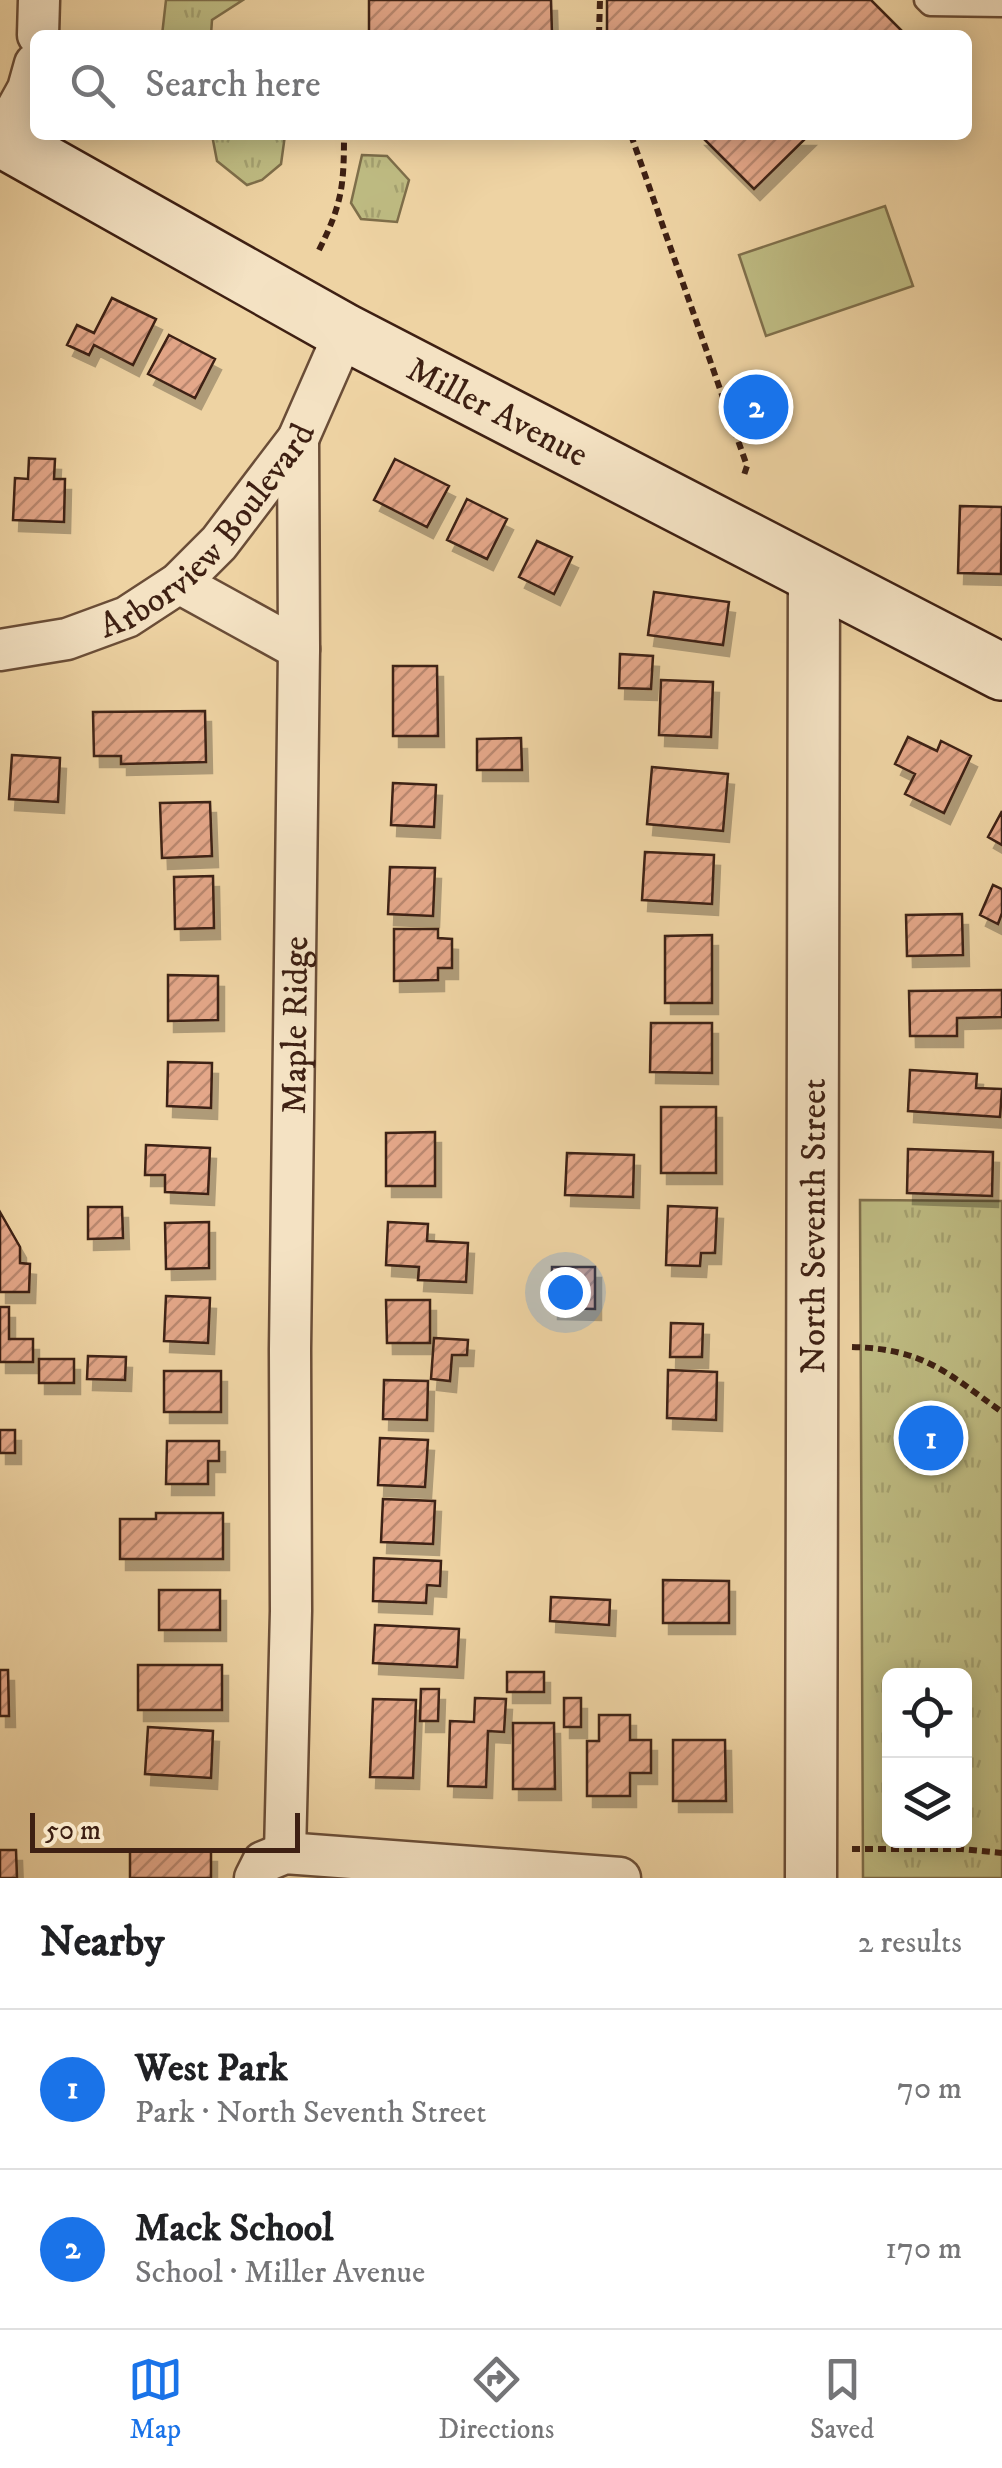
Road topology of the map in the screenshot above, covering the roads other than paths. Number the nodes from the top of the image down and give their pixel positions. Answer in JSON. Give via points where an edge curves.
{"nodes":[{"id":1,"x":39,"y":0,"type":"edge"},
{"id":2,"x":925,"y":0,"type":"edge"},
{"id":3,"x":1002,"y":6,"type":"edge"},
{"id":4,"x":38,"y":30,"type":"edge"},
{"id":5,"x":30,"y":83,"type":"edge"},
{"id":6,"x":0,"y":138,"type":"edge"},
{"id":7,"x":345,"y":332,"type":"junction"},
{"id":8,"x":298,"y":439,"type":"junction"},
{"id":9,"x":814,"y":573,"type":"junction"},
{"id":10,"x":179,"y":583,"type":"junction"},
{"id":11,"x":0,"y":650,"type":"edge"},
{"id":12,"x":299,"y":650,"type":"junction"},
{"id":13,"x":1002,"y":672,"type":"edge"},
{"id":14,"x":811,"y":1864,"type":"edge"},
{"id":15,"x":270,"y":1865,"type":"edge"},
{"id":16,"x":620,"y":1878,"type":"edge"}],
"edges":[{"from":1,"to":4,"type":"street"},
{"from":2,"to":3,"type":"lane"},
{"from":5,"to":6,"type":"street"},
{"from":6,"to":7,"type":"main road","name":"Miller Avenue"},
{"from":7,"to":8,"type":"street","name":"Arborview Boulevard"},
{"from":7,"to":9,"type":"main road","name":"Miller Avenue"},
{"from":8,"to":10,"type":"street","name":"Arborview Boulevard","via":[[218,544]]},
{"from":8,"to":12,"type":"street","name":"Maple Ridge"},
{"from":9,"to":13,"type":"main road","name":"Miller Avenue"},
{"from":9,"to":14,"type":"street","name":"North Seventh Street"},
{"from":10,"to":11,"type":"street","name":"Arborview Boulevard","via":[[127,616],[67,639]]},
{"from":10,"to":12,"type":"street"},
{"from":12,"to":15,"type":"street","name":"Maple Ridge","via":[[292,1611]]},
{"from":15,"to":16,"type":"street"}]}
